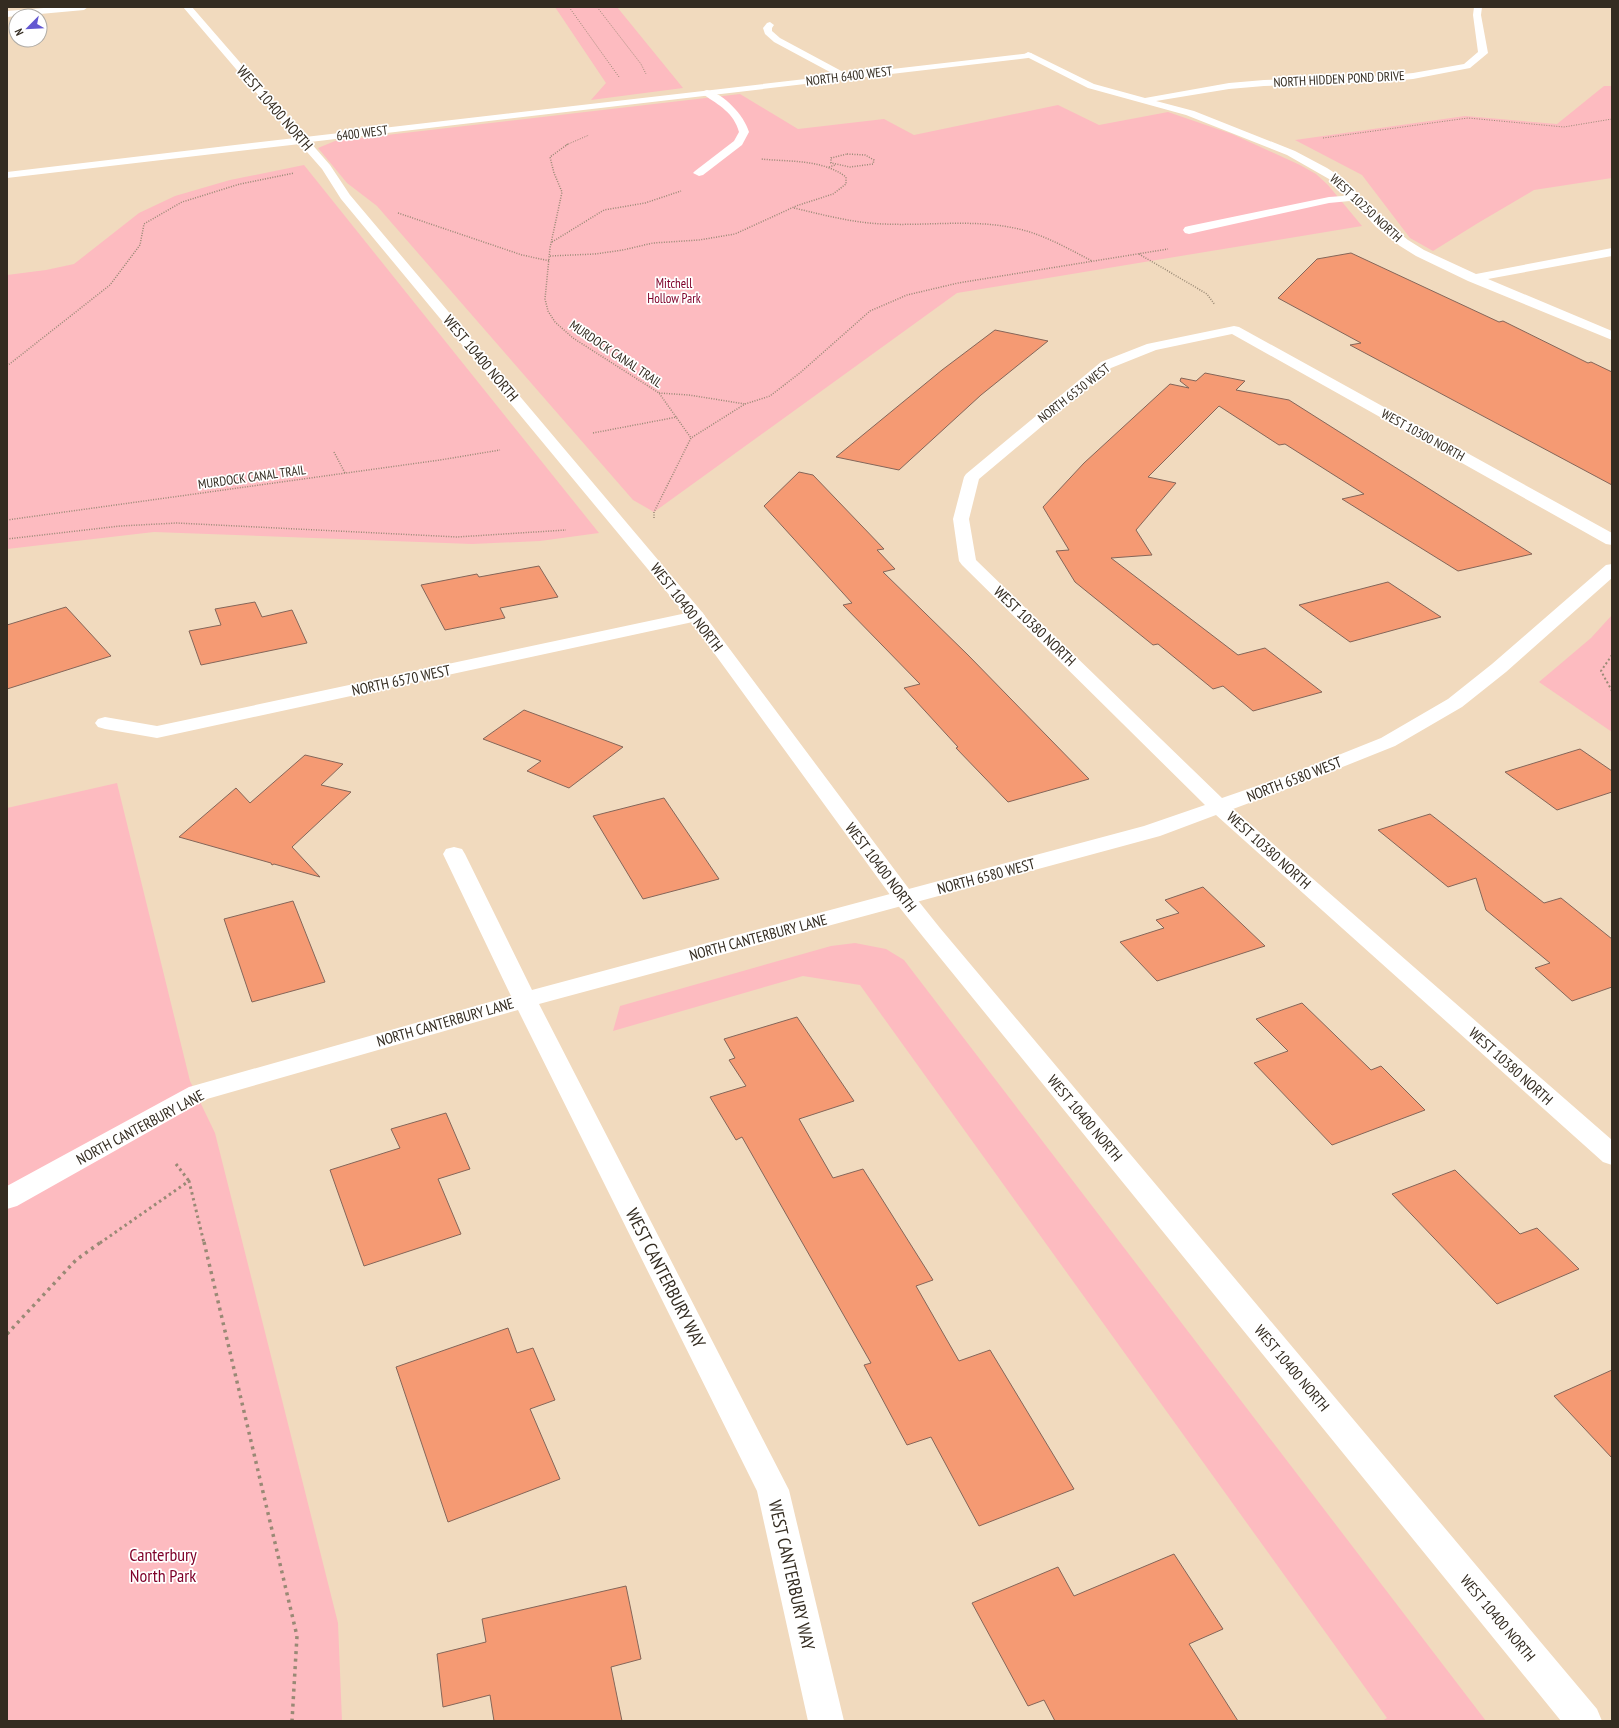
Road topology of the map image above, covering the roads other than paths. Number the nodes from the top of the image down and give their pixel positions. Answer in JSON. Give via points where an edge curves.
{"nodes":[{"id":1,"x":84,"y":7,"type":"edge"},
{"id":2,"x":187,"y":7,"type":"edge"},
{"id":3,"x":1478,"y":7,"type":"edge"},
{"id":4,"x":7,"y":14,"type":"edge"},
{"id":5,"x":770,"y":25,"type":"dead end"},
{"id":6,"x":1028,"y":55,"type":"joint"},
{"id":7,"x":844,"y":76,"type":"junction"},
{"id":8,"x":707,"y":93,"type":"junction"},
{"id":9,"x":670,"y":97,"type":"joint"},
{"id":10,"x":1144,"y":100,"type":"junction"},
{"id":11,"x":302,"y":140,"type":"junction"},
{"id":12,"x":699,"y":173,"type":"dead end"},
{"id":13,"x":7,"y":175,"type":"edge"},
{"id":14,"x":1356,"y":198,"type":"junction"},
{"id":15,"x":1189,"y":230,"type":"dead end"},
{"id":16,"x":1612,"y":252,"type":"edge"},
{"id":17,"x":1473,"y":278,"type":"junction"},
{"id":18,"x":1234,"y":330,"type":"joint"},
{"id":19,"x":1612,"y":336,"type":"edge"},
{"id":20,"x":962,"y":520,"type":"joint"},
{"id":21,"x":1612,"y":540,"type":"edge"},
{"id":22,"x":1612,"y":569,"type":"edge"},
{"id":23,"x":696,"y":616,"type":"junction"},
{"id":24,"x":105,"y":724,"type":"dead end"},
{"id":25,"x":1219,"y":806,"type":"junction"},
{"id":26,"x":454,"y":854,"type":"dead end"},
{"id":27,"x":904,"y":898,"type":"junction"},
{"id":28,"x":525,"y":1000,"type":"junction"},
{"id":29,"x":1612,"y":1156,"type":"edge"},
{"id":30,"x":7,"y":1199,"type":"edge"},
{"id":31,"x":826,"y":1721,"type":"edge"},
{"id":32,"x":1584,"y":1721,"type":"edge"}],
"edges":[{"from":1,"to":4,"type":"street"},
{"from":2,"to":11,"type":"street","name":"WEST 10400 NORTH"},
{"from":3,"to":10,"type":"street","name":"NORTH HIDDEN POND DRIVE","via":[[1483,53],[1467,66],[1382,79],[1229,86]]},
{"from":5,"to":7,"type":"street","via":[[767,28],[768,32],[777,40]]},
{"from":6,"to":7,"type":"street","name":"NORTH 6400 WEST"},
{"from":6,"to":10,"type":"street","name":"WEST 10250 NORTH","via":[[1091,86]]},
{"from":7,"to":8,"type":"street","name":"NORTH 6400 WEST"},
{"from":8,"to":9,"type":"street","name":"NORTH 6400 WEST"},
{"from":8,"to":12,"type":"street","via":[[732,110],[744,132],[738,143]]},
{"from":9,"to":11,"type":"street","name":"6400 WEST"},
{"from":10,"to":14,"type":"street","name":"WEST 10250 NORTH","via":[[1190,114],[1291,153],[1340,181]]},
{"from":11,"to":13,"type":"street","name":"6400 WEST"},
{"from":11,"to":23,"type":"street","name":"WEST 10400 NORTH","via":[[326,167],[345,197]]},
{"from":14,"to":15,"type":"street","via":[[1329,200]]},
{"from":14,"to":17,"type":"street","name":"WEST 10250 NORTH","via":[[1380,224],[1404,243]]},
{"from":16,"to":17,"type":"street"},
{"from":17,"to":19,"type":"street","name":"WEST 10250 NORTH"},
{"from":18,"to":20,"type":"street","name":"NORTH 6530 WEST","via":[[1152,346],[1106,365],[972,477]]},
{"from":18,"to":21,"type":"street","name":"WEST 10300 NORTH"},
{"from":20,"to":25,"type":"street","name":"WEST 10380 NORTH","via":[[968,561]]},
{"from":22,"to":25,"type":"street","name":"NORTH 6580 WEST","via":[[1499,668],[1455,702],[1388,742],[1294,780]]},
{"from":23,"to":24,"type":"street","name":"NORTH 6570 WEST","via":[[157,732]]},
{"from":23,"to":27,"type":"street","name":"WEST 10400 NORTH"},
{"from":25,"to":27,"type":"street","name":"NORTH 6580 WEST","via":[[1152,831]]},
{"from":25,"to":29,"type":"street","name":"WEST 10380 NORTH"},
{"from":26,"to":28,"type":"street","name":"WEST CANTERBURY WAY"},
{"from":27,"to":28,"type":"street","name":"NORTH CANTERBURY LANE"},
{"from":27,"to":32,"type":"street","name":"WEST 10400 NORTH"},
{"from":28,"to":30,"type":"street","name":"NORTH CANTERBURY LANE","via":[[198,1093]]},
{"from":28,"to":31,"type":"street","name":"WEST CANTERBURY WAY","via":[[773,1490]]}]}
